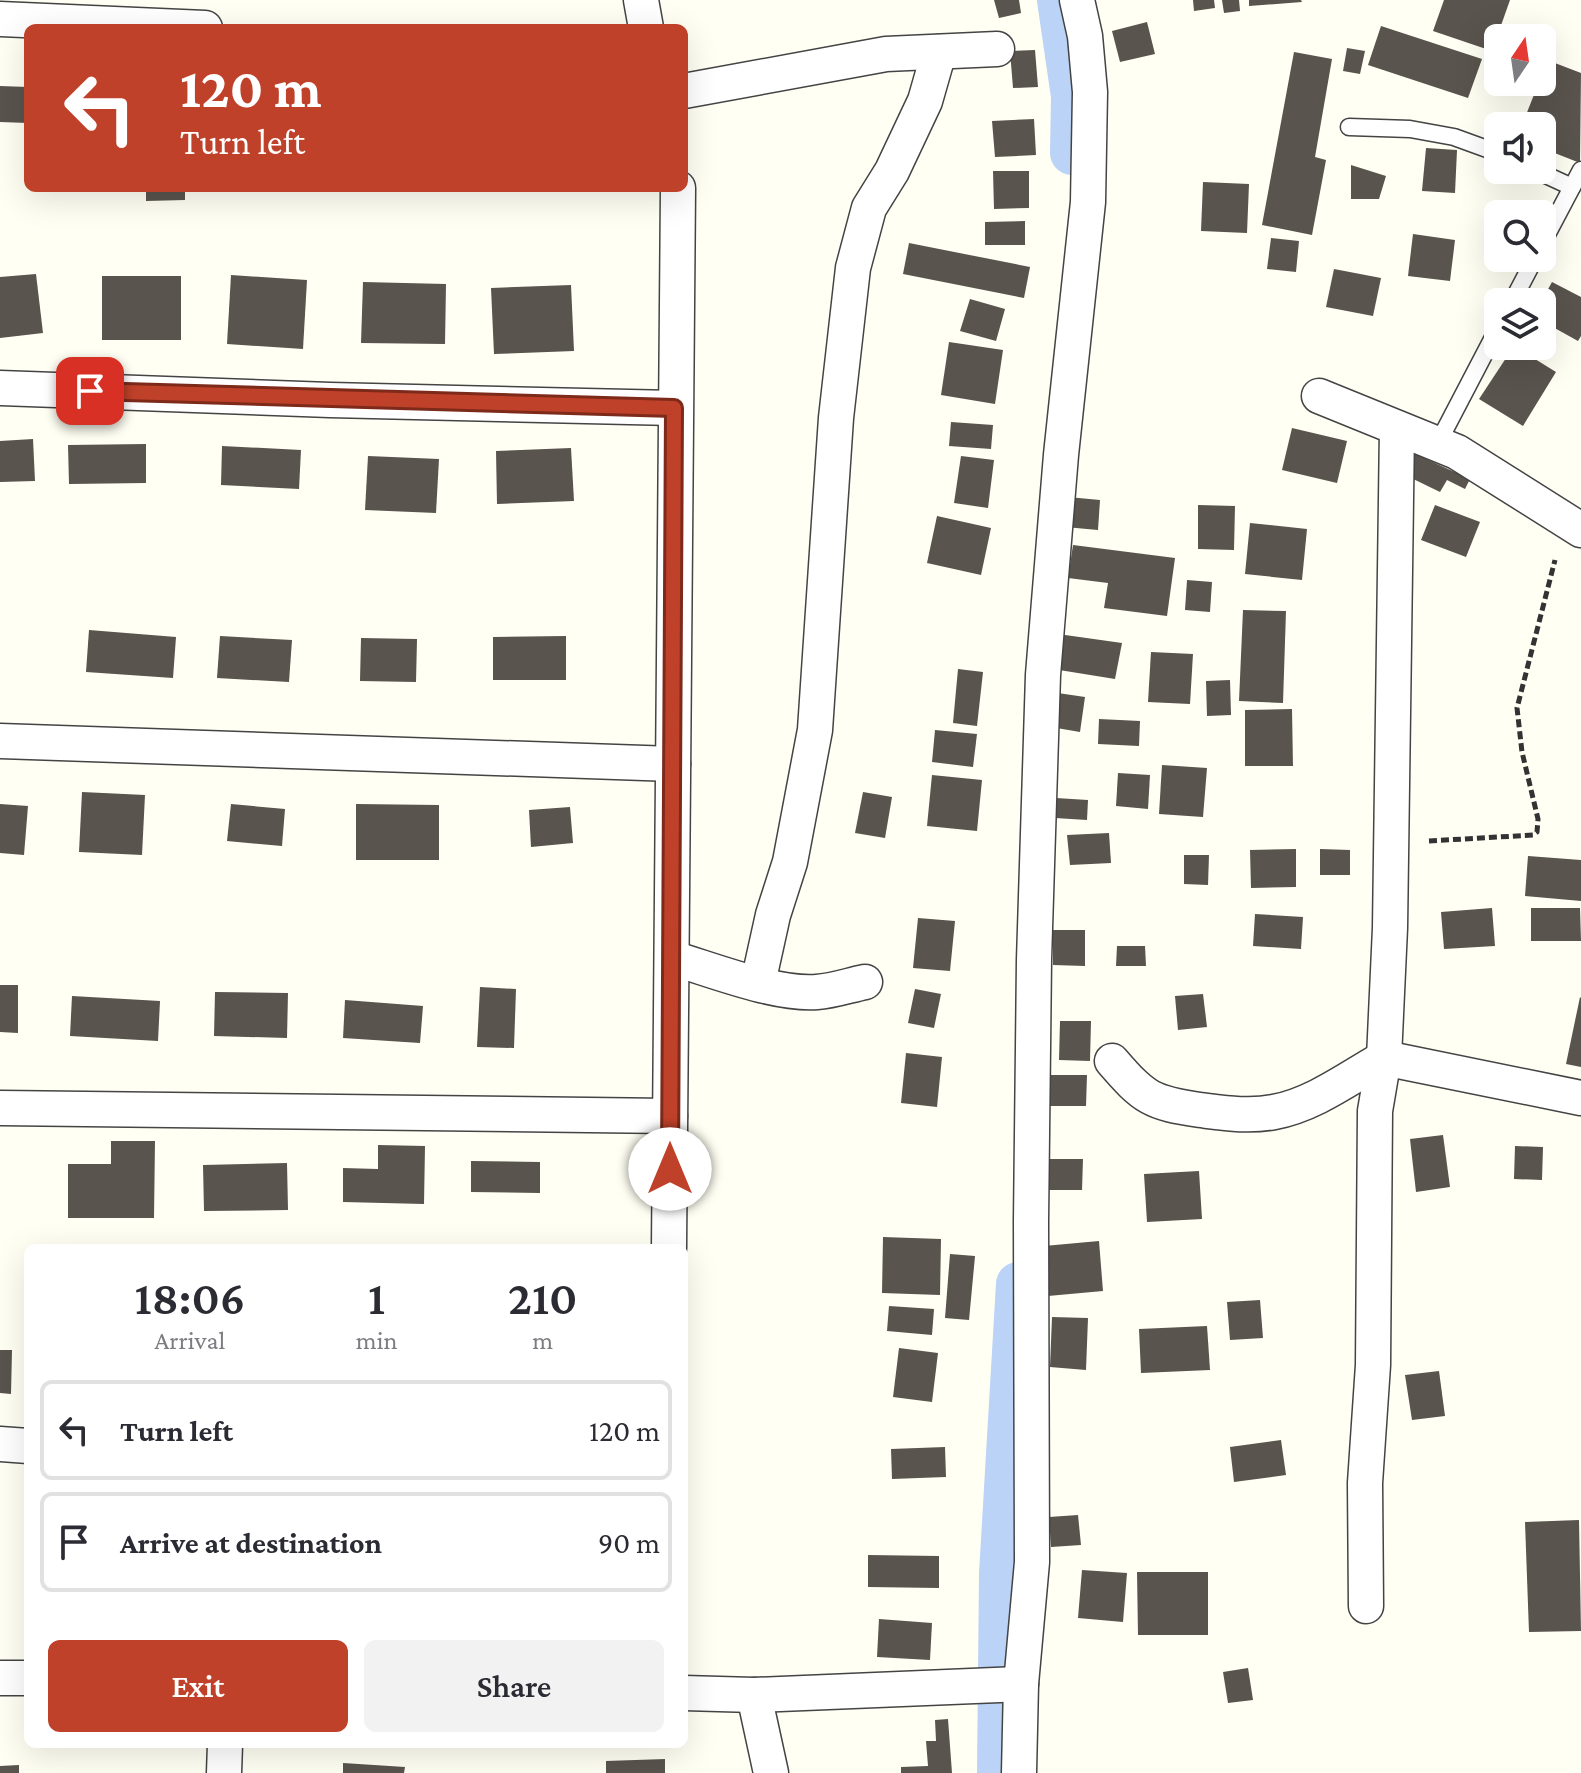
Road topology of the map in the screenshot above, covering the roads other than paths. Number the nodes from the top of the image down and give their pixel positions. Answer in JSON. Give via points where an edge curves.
{"nodes":[{"id":1,"x":641,"y":0,"type":"edge"},
{"id":2,"x":1077,"y":0,"type":"edge"},
{"id":3,"x":0,"y":19,"type":"edge"},
{"id":4,"x":114,"y":24,"type":"edge"},
{"id":5,"x":645,"y":24,"type":"edge"},
{"id":6,"x":997,"y":49,"type":"dead end"},
{"id":7,"x":939,"y":52,"type":"junction"},
{"id":8,"x":688,"y":90,"type":"edge"},
{"id":9,"x":1349,"y":127,"type":"dead end"},
{"id":10,"x":1484,"y":148,"type":"edge"},
{"id":11,"x":1581,"y":170,"type":"edge"},
{"id":12,"x":1556,"y":180,"type":"edge"},
{"id":13,"x":1572,"y":187,"type":"junction"},
{"id":14,"x":678,"y":192,"type":"edge"},
{"id":15,"x":1556,"y":217,"type":"edge"},
{"id":16,"x":1484,"y":355,"type":"edge"},
{"id":17,"x":0,"y":388,"type":"edge"},
{"id":18,"x":1319,"y":396,"type":"dead end"},
{"id":19,"x":674,"y":408,"type":"junction"},
{"id":20,"x":1397,"y":428,"type":"junction"},
{"id":21,"x":1438,"y":443,"type":"junction"},
{"id":22,"x":1573,"y":525,"type":"edge"},
{"id":23,"x":0,"y":741,"type":"edge"},
{"id":24,"x":673,"y":764,"type":"junction"},
{"id":25,"x":672,"y":958,"type":"junction"},
{"id":26,"x":865,"y":982,"type":"dead end"},
{"id":27,"x":758,"y":983,"type":"junction"},
{"id":28,"x":1384,"y":1058,"type":"junction"},
{"id":29,"x":1112,"y":1061,"type":"dead end"},
{"id":30,"x":1581,"y":1098,"type":"edge"},
{"id":31,"x":0,"y":1108,"type":"edge"},
{"id":32,"x":670,"y":1116,"type":"junction"},
{"id":33,"x":669,"y":1244,"type":"edge"},
{"id":34,"x":0,"y":1444,"type":"edge"},
{"id":35,"x":24,"y":1446,"type":"edge"},
{"id":36,"x":1366,"y":1606,"type":"dead end"},
{"id":37,"x":0,"y":1678,"type":"edge"},
{"id":38,"x":24,"y":1678,"type":"edge"},
{"id":39,"x":1021,"y":1684,"type":"junction"},
{"id":40,"x":688,"y":1693,"type":"edge"},
{"id":41,"x":754,"y":1695,"type":"junction"},
{"id":42,"x":225,"y":1748,"type":"edge"},
{"id":43,"x":224,"y":1773,"type":"edge"},
{"id":44,"x":771,"y":1773,"type":"edge"},
{"id":45,"x":1019,"y":1773,"type":"edge"}],
"edges":[{"from":1,"to":5,"type":"street"},
{"from":2,"to":39,"type":"street","via":[[1090,92],[1088,202],[1043,675],[1032,1144],[1032,1562]]},
{"from":3,"to":4,"type":"street"},
{"from":6,"to":7,"type":"street"},
{"from":7,"to":8,"type":"street","via":[[886,54]]},
{"from":7,"to":27,"type":"street","via":[[925,101],[869,208],[853,268],[836,418],[815,730],[790,862]]},
{"from":9,"to":10,"type":"lane","via":[[1410,129]]},
{"from":11,"to":13,"type":"lane"},
{"from":12,"to":13,"type":"lane"},
{"from":13,"to":15,"type":"lane"},
{"from":14,"to":19,"type":"street"},
{"from":16,"to":21,"type":"lane"},
{"from":17,"to":19,"type":"street"},
{"from":18,"to":20,"type":"street"},
{"from":19,"to":24,"type":"street"},
{"from":20,"to":21,"type":"street"},
{"from":20,"to":28,"type":"street"},
{"from":21,"to":22,"type":"street"},
{"from":23,"to":24,"type":"street"},
{"from":24,"to":25,"type":"street"},
{"from":25,"to":27,"type":"street"},
{"from":25,"to":32,"type":"street"},
{"from":26,"to":27,"type":"street","via":[[818,992]]},
{"from":28,"to":29,"type":"street","via":[[1311,1099],[1274,1112],[1236,1115],[1156,1101],[1136,1089]]},
{"from":28,"to":30,"type":"street"},
{"from":28,"to":36,"type":"street","via":[[1375,1111]]},
{"from":31,"to":32,"type":"street"},
{"from":32,"to":33,"type":"street"},
{"from":34,"to":35,"type":"street"},
{"from":37,"to":38,"type":"street"},
{"from":39,"to":41,"type":"street"},
{"from":39,"to":45,"type":"street"},
{"from":40,"to":41,"type":"street"},
{"from":41,"to":44,"type":"street"},
{"from":42,"to":43,"type":"street"}]}
